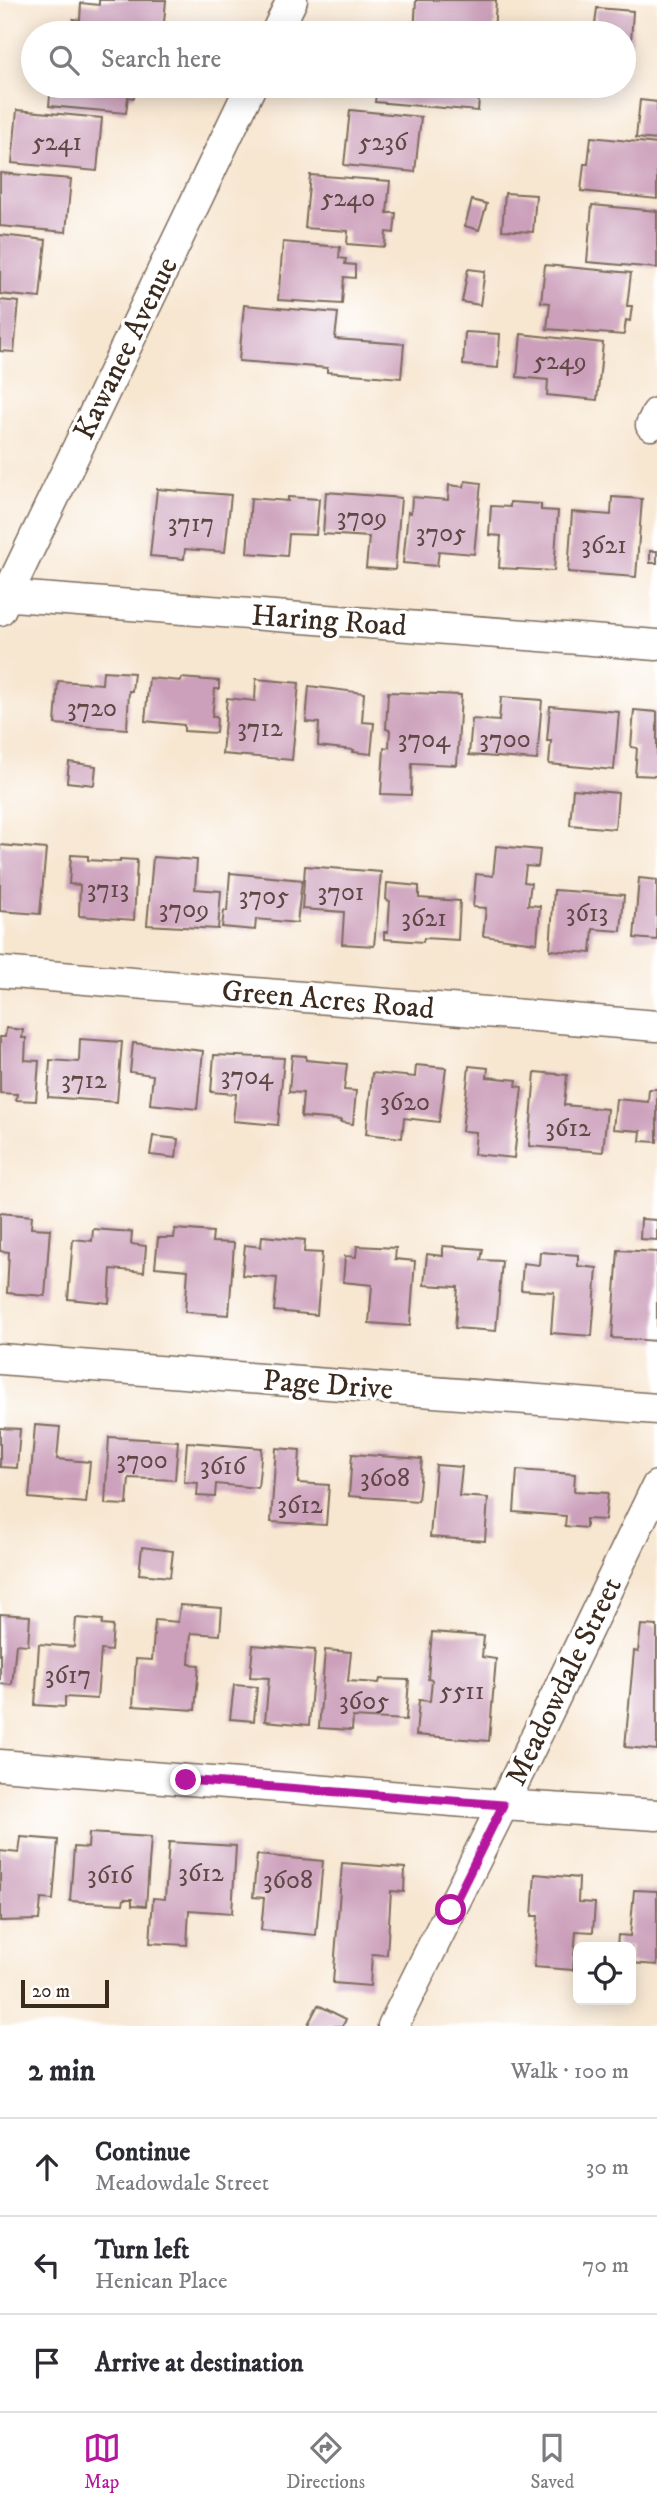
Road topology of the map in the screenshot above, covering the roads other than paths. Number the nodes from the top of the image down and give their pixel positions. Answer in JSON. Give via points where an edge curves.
{"nodes":[{"id":1,"x":292,"y":0,"type":"edge"},
{"id":2,"x":282,"y":21,"type":"edge"},
{"id":3,"x":245,"y":98,"type":"edge"},
{"id":4,"x":3,"y":600,"type":"edge"},
{"id":5,"x":657,"y":645,"type":"edge"},
{"id":6,"x":0,"y":972,"type":"edge"},
{"id":7,"x":657,"y":1026,"type":"edge"},
{"id":8,"x":0,"y":1359,"type":"edge"},
{"id":9,"x":657,"y":1409,"type":"edge"},
{"id":10,"x":657,"y":1486,"type":"edge"},
{"id":11,"x":0,"y":1765,"type":"edge"},
{"id":12,"x":503,"y":1805,"type":"junction"},
{"id":13,"x":657,"y":1815,"type":"edge"},
{"id":14,"x":393,"y":2026,"type":"edge"}],
"edges":[{"from":1,"to":2,"type":"street"},
{"from":3,"to":4,"type":"street","name":"Kawanee Avenue"},
{"from":4,"to":5,"type":"street","name":"Haring Road"},
{"from":6,"to":7,"type":"street","name":"Green Acres Road"},
{"from":8,"to":9,"type":"street","name":"Page Drive"},
{"from":10,"to":12,"type":"street","name":"Meadowdale Street"},
{"from":11,"to":12,"type":"street"},
{"from":12,"to":13,"type":"street"},
{"from":12,"to":14,"type":"street","name":"Meadowdale Street"}]}
